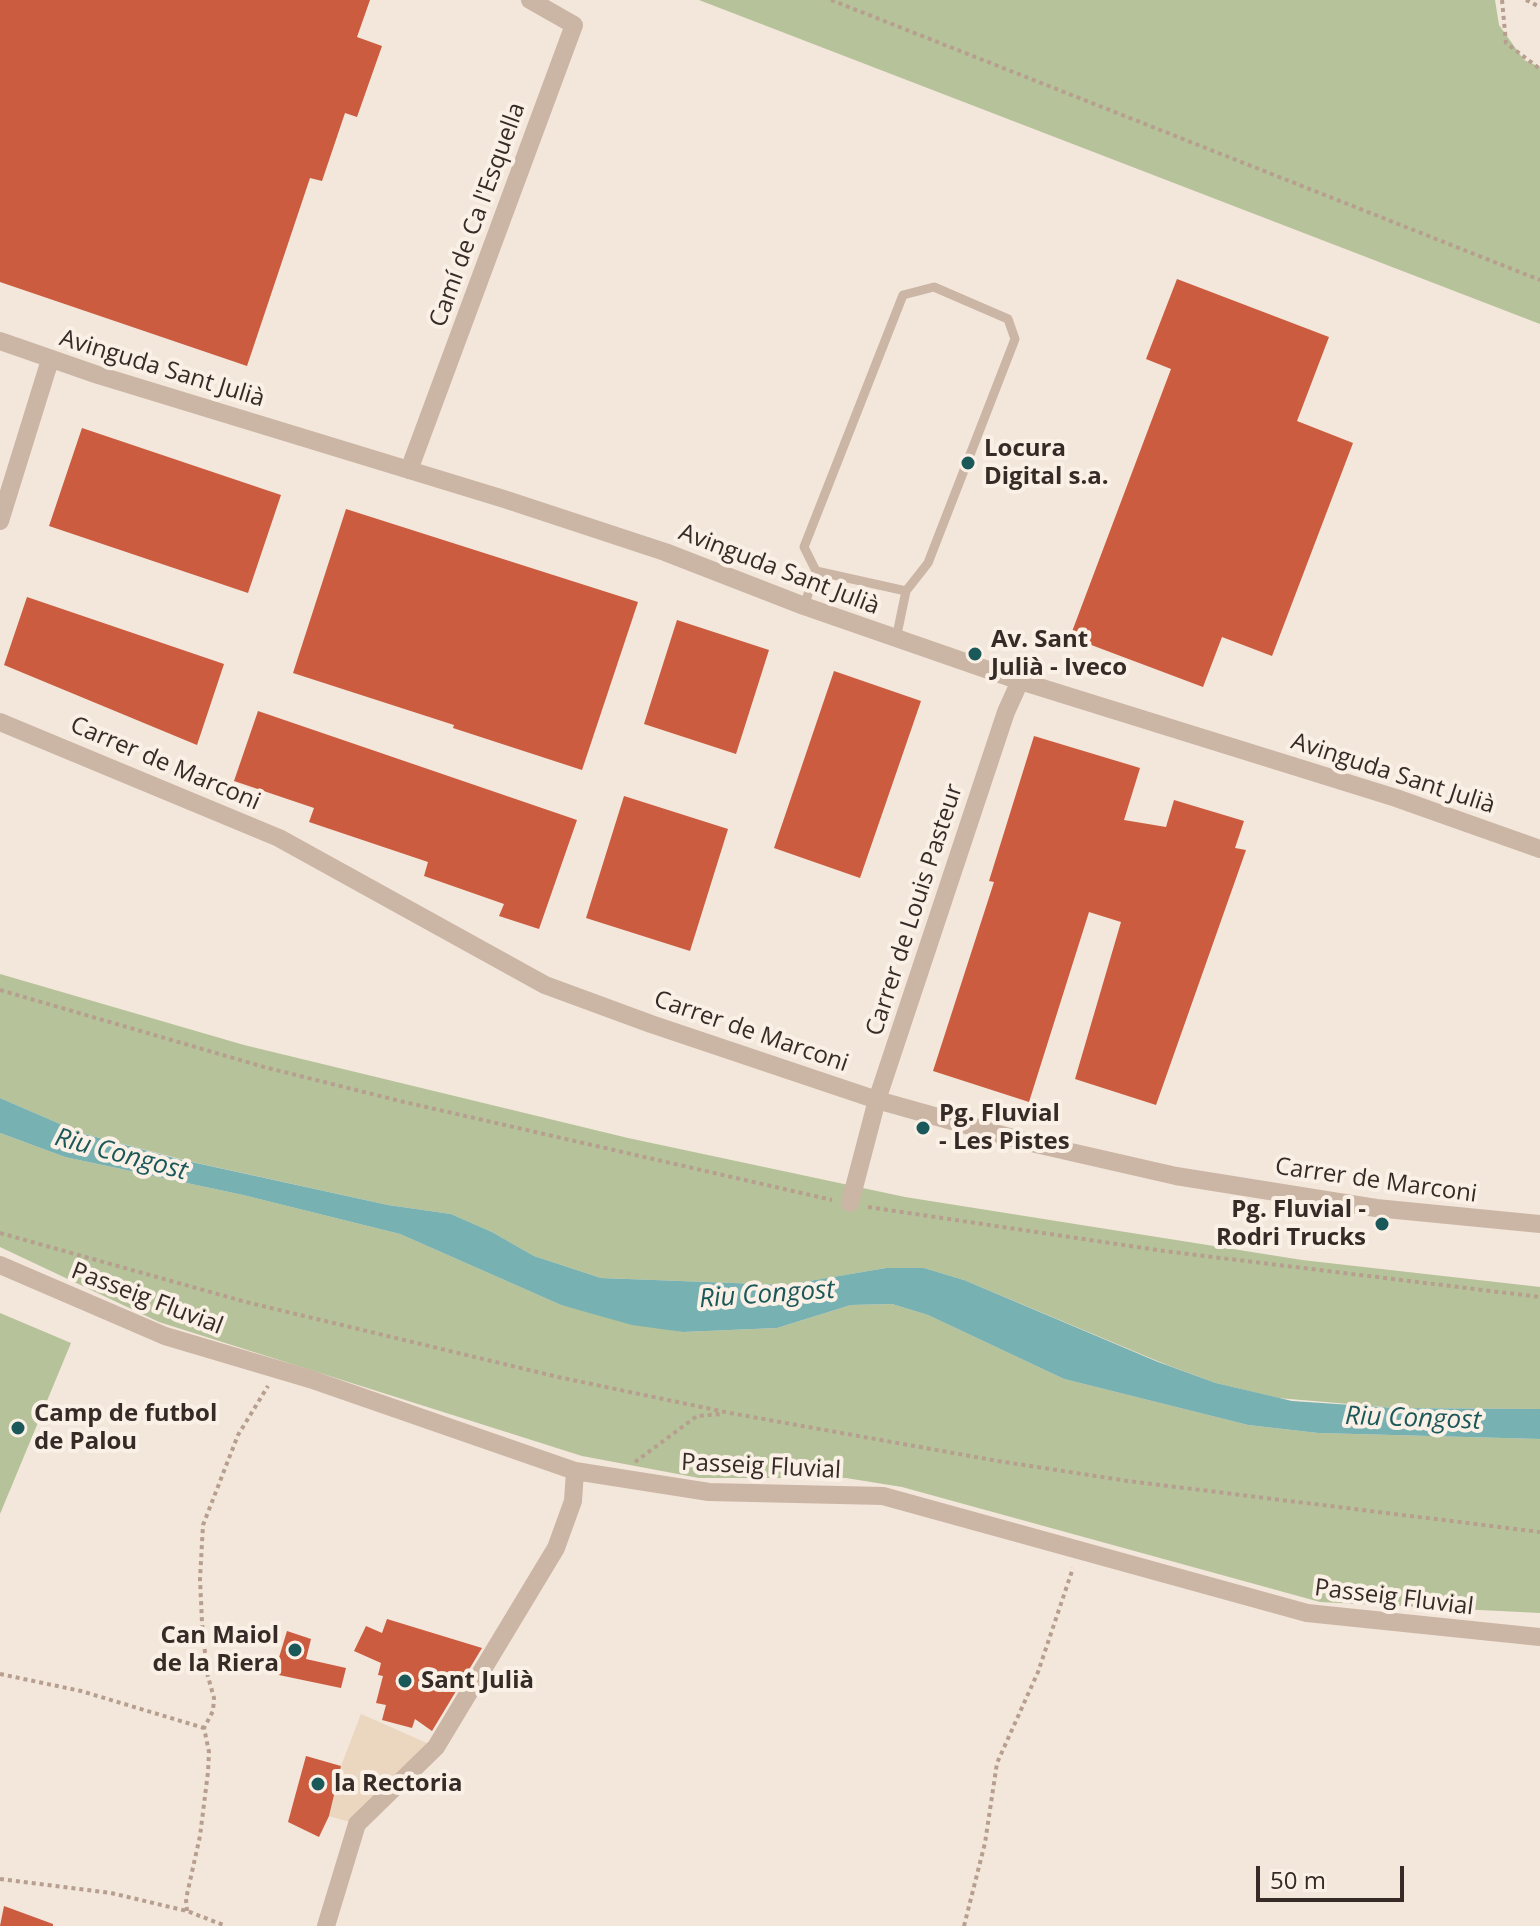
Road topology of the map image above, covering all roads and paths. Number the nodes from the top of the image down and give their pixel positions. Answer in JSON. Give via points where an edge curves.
{"nodes":[{"id":1,"x":530,"y":0,"type":"edge"},
{"id":2,"x":831,"y":0,"type":"edge"},
{"id":3,"x":1502,"y":0,"type":"edge"},
{"id":4,"x":1526,"y":0,"type":"edge"},
{"id":5,"x":1540,"y":7,"type":"edge"},
{"id":6,"x":1540,"y":69,"type":"edge"},
{"id":7,"x":1540,"y":280,"type":"edge"},
{"id":8,"x":0,"y":341,"type":"edge"},
{"id":9,"x":50,"y":360,"type":"junction"},
{"id":10,"x":409,"y":470,"type":"junction"},
{"id":11,"x":0,"y":521,"type":"edge"},
{"id":12,"x":816,"y":571,"type":"junction"},
{"id":13,"x":906,"y":591,"type":"junction"},
{"id":14,"x":804,"y":606,"type":"junction"},
{"id":15,"x":896,"y":639,"type":"junction"},
{"id":16,"x":1020,"y":681,"type":"junction"},
{"id":17,"x":0,"y":722,"type":"edge"},
{"id":18,"x":1540,"y":849,"type":"edge"},
{"id":19,"x":0,"y":990,"type":"edge"},
{"id":20,"x":877,"y":1100,"type":"junction"},
{"id":21,"x":850,"y":1203,"type":"junction"},
{"id":22,"x":1540,"y":1224,"type":"edge"},
{"id":23,"x":0,"y":1233,"type":"edge"},
{"id":24,"x":0,"y":1265,"type":"edge"},
{"id":25,"x":1540,"y":1297,"type":"edge"},
{"id":26,"x":276,"y":1369,"type":"junction"},
{"id":27,"x":730,"y":1413,"type":"junction"},
{"id":28,"x":575,"y":1471,"type":"junction"},
{"id":29,"x":610,"y":1477,"type":"junction"},
{"id":30,"x":1540,"y":1532,"type":"edge"},
{"id":31,"x":1079,"y":1551,"type":"junction"},
{"id":32,"x":1540,"y":1637,"type":"edge"},
{"id":33,"x":0,"y":1674,"type":"edge"},
{"id":34,"x":204,"y":1728,"type":"junction"},
{"id":35,"x":0,"y":1879,"type":"edge"},
{"id":36,"x":187,"y":1911,"type":"junction"},
{"id":37,"x":226,"y":1926,"type":"edge"},
{"id":38,"x":326,"y":1926,"type":"edge"},
{"id":39,"x":964,"y":1926,"type":"edge"}],
"edges":[{"from":1,"to":10,"type":"street","name":"Camí de Ca l'Esquella","via":[[574,25]]},
{"from":2,"to":7,"type":"path"},
{"from":3,"to":6,"type":"path","via":[[1506,43]]},
{"from":4,"to":5,"type":"path"},
{"from":8,"to":9,"type":"street","name":"Avinguda Sant Julià"},
{"from":9,"to":10,"type":"street","name":"Avinguda Sant Julià"},
{"from":9,"to":11,"type":"street"},
{"from":10,"to":14,"type":"street","name":"Avinguda Sant Julià","via":[[665,552]]},
{"from":12,"to":13,"type":"lane"},
{"from":12,"to":13,"type":"lane","via":[[804,547],[903,295],[934,287],[1008,319],[1015,339],[928,563]]},
{"from":12,"to":14,"type":"lane"},
{"from":13,"to":15,"type":"lane"},
{"from":14,"to":15,"type":"street","name":"Avinguda Sant Julià"},
{"from":15,"to":16,"type":"street","name":"Avinguda Sant Julià"},
{"from":16,"to":18,"type":"street","name":"Avinguda Sant Julià","via":[[1396,798]]},
{"from":16,"to":20,"type":"street","name":"Carrer de Louis Pasteur"},
{"from":17,"to":20,"type":"street","name":"Carrer de Marconi","via":[[279,838],[545,985]]},
{"from":19,"to":21,"type":"path","via":[[355,1090]]},
{"from":20,"to":21,"type":"street","name":"Carrer de Louis Pasteur"},
{"from":20,"to":22,"type":"street","name":"Carrer de Marconi","via":[[1176,1176],[1376,1208]]},
{"from":21,"to":25,"type":"path","via":[[1164,1251]]},
{"from":23,"to":27,"type":"path","via":[[246,1302]]},
{"from":24,"to":26,"type":"street","name":"Passeig Fluvial","via":[[165,1336]]},
{"from":26,"to":28,"type":"street","name":"Passeig Fluvial"},
{"from":26,"to":34,"type":"path","via":[[227,1458],[203,1525],[202,1622],[214,1698]]},
{"from":27,"to":29,"type":"path","via":[[697,1416]]},
{"from":27,"to":30,"type":"path","via":[[1128,1481]]},
{"from":28,"to":29,"type":"street","name":"Passeig Fluvial"},
{"from":28,"to":38,"type":"street","via":[[573,1501],[556,1548],[436,1747],[357,1824]]},
{"from":29,"to":31,"type":"street","name":"Passeig Fluvial","via":[[709,1492],[883,1496]]},
{"from":31,"to":32,"type":"street","name":"Passeig Fluvial","via":[[1307,1613]]},
{"from":31,"to":39,"type":"path","via":[[1038,1672],[997,1763],[985,1843]]},
{"from":33,"to":34,"type":"path","via":[[81,1691]]},
{"from":34,"to":36,"type":"path","via":[[208,1772]]},
{"from":35,"to":36,"type":"path","via":[[111,1893]]},
{"from":36,"to":37,"type":"path"}]}
